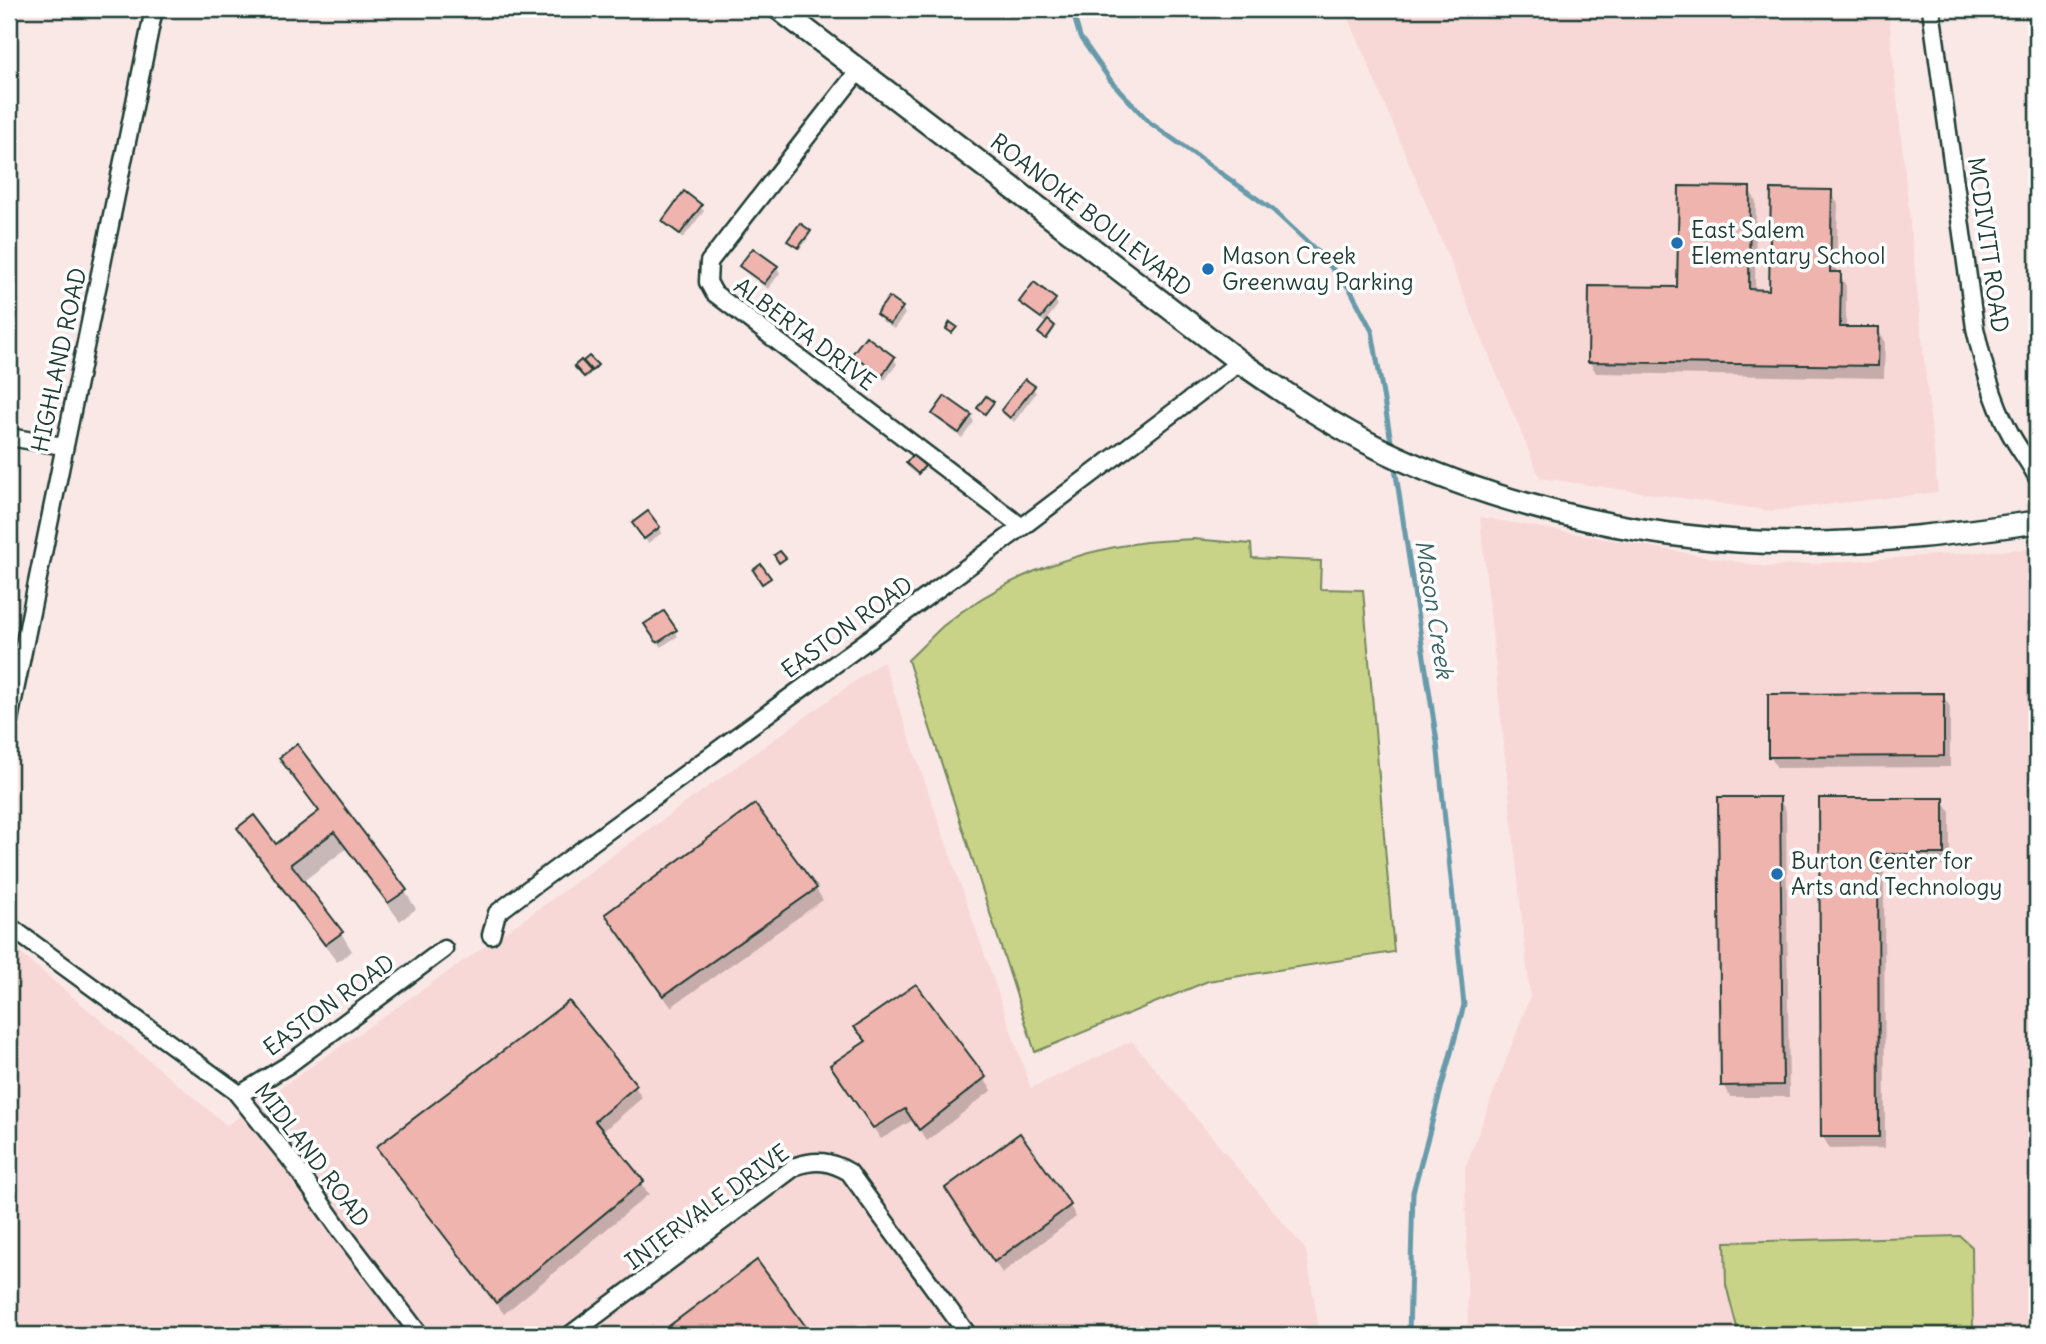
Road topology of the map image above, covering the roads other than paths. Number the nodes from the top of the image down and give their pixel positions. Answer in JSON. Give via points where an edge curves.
{"nodes":[{"id":1,"x":154,"y":9,"type":"edge"},
{"id":2,"x":779,"y":9,"type":"edge"},
{"id":3,"x":1931,"y":9,"type":"edge"},
{"id":4,"x":859,"y":70,"type":"junction"},
{"id":5,"x":1240,"y":362,"type":"junction"},
{"id":6,"x":9,"y":437,"type":"edge"},
{"id":7,"x":63,"y":446,"type":"junction"},
{"id":8,"x":2037,"y":477,"type":"edge"},
{"id":9,"x":2037,"y":522,"type":"edge"},
{"id":10,"x":1022,"y":527,"type":"junction"},
{"id":11,"x":9,"y":720,"type":"edge"},
{"id":12,"x":9,"y":926,"type":"edge"},
{"id":13,"x":491,"y":935,"type":"dead end"},
{"id":14,"x":444,"y":949,"type":"dead end"},
{"id":15,"x":239,"y":1095,"type":"junction"},
{"id":16,"x":420,"y":1335,"type":"edge"},
{"id":17,"x":570,"y":1335,"type":"edge"},
{"id":18,"x":968,"y":1335,"type":"edge"}],
"edges":[{"from":1,"to":7,"type":"street","name":"HIGHLAND ROAD"},
{"from":2,"to":4,"type":"main road","name":"ROANOKE BOULEVARD"},
{"from":3,"to":8,"type":"street","name":"MCDIVITT ROAD","via":[[1978,341],[2005,423]]},
{"from":4,"to":5,"type":"main road","name":"ROANOKE BOULEVARD"},
{"from":4,"to":10,"type":"street","name":"ALBERTA DRIVE","via":[[709,262],[708,282],[714,293]]},
{"from":5,"to":9,"type":"main road","name":"ROANOKE BOULEVARD","via":[[1296,401],[1385,451],[1441,475],[1559,512],[1643,529],[1818,542],[1913,537]]},
{"from":5,"to":10,"type":"street","name":"EASTON ROAD"},
{"from":6,"to":7,"type":"street"},
{"from":7,"to":11,"type":"street","name":"HIGHLAND ROAD"},
{"from":10,"to":13,"type":"street","name":"EASTON ROAD","via":[[497,913]]},
{"from":12,"to":15,"type":"street","name":"MIDLAND ROAD"},
{"from":14,"to":15,"type":"street","name":"EASTON ROAD","via":[[288,1065]]},
{"from":15,"to":16,"type":"street","name":"MIDLAND ROAD"},
{"from":17,"to":18,"type":"street","name":"INTERVALE DRIVE","via":[[796,1166],[826,1161],[849,1172]]}]}
